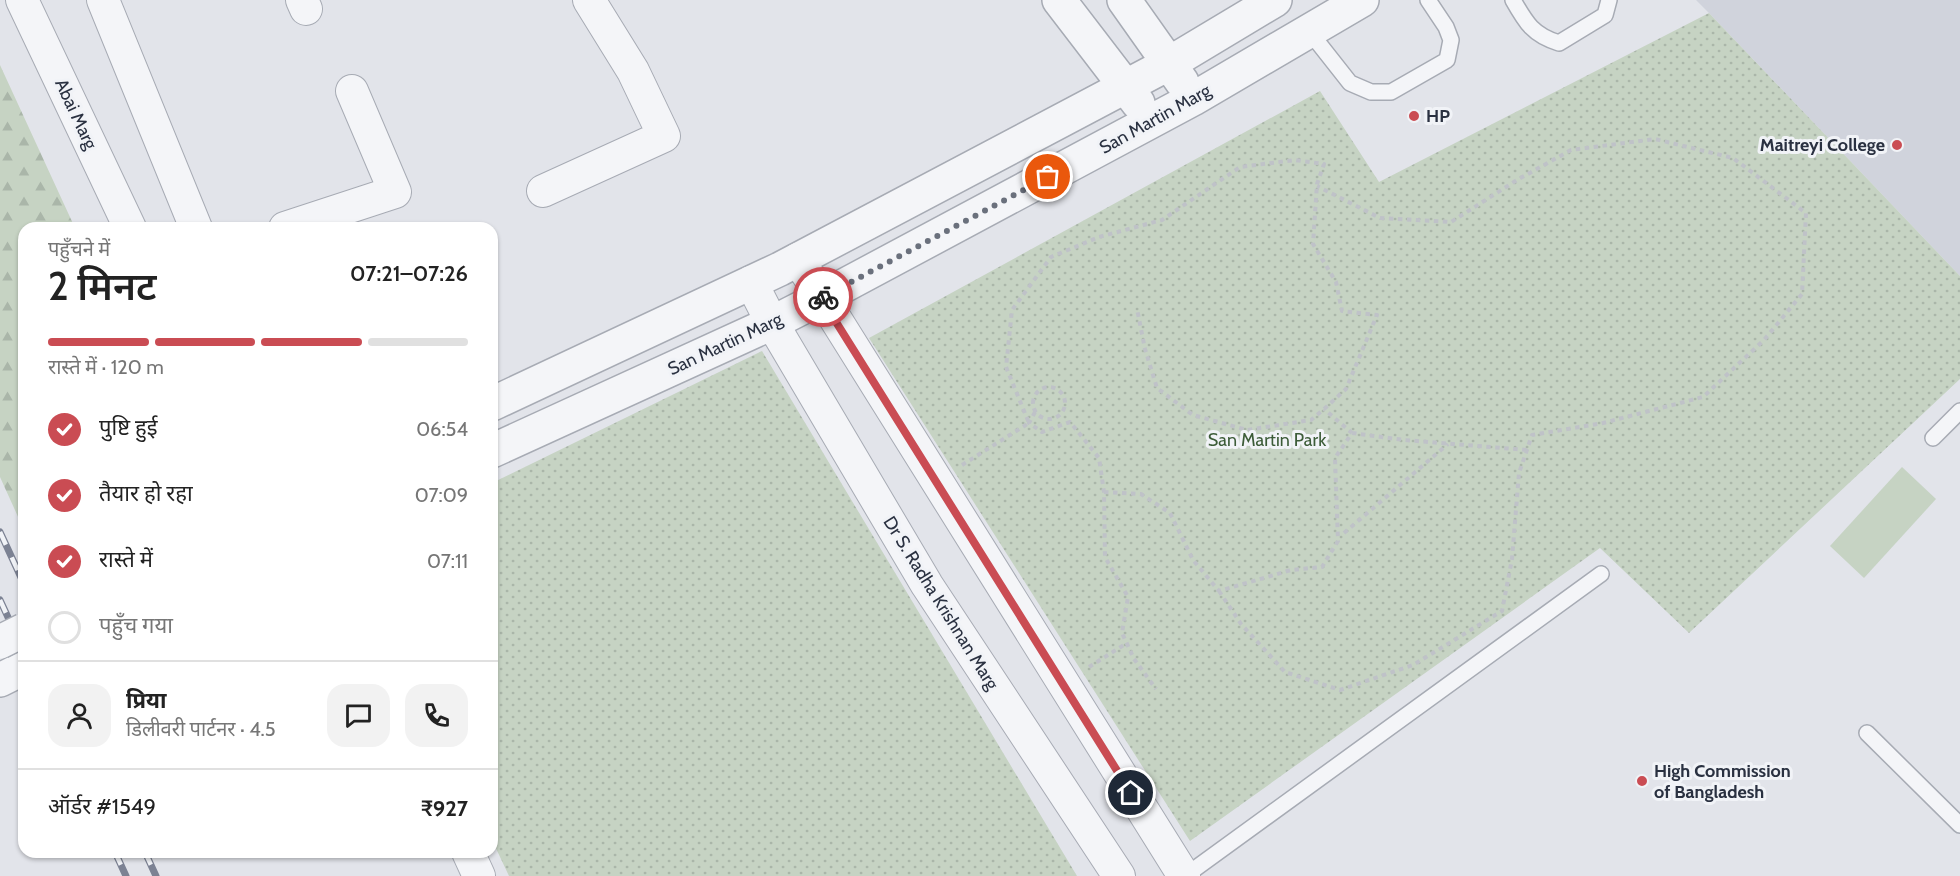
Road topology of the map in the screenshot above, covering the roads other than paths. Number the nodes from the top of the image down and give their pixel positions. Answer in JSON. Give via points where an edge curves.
{"nodes":[{"id":1,"x":22,"y":0,"type":"edge"},
{"id":2,"x":103,"y":0,"type":"edge"},
{"id":3,"x":589,"y":0,"type":"edge"},
{"id":4,"x":1059,"y":0,"type":"edge"},
{"id":5,"x":1124,"y":0,"type":"edge"},
{"id":6,"x":1275,"y":0,"type":"edge"},
{"id":7,"x":1362,"y":0,"type":"edge"},
{"id":8,"x":1428,"y":0,"type":"edge"},
{"id":9,"x":1513,"y":0,"type":"edge"},
{"id":10,"x":1609,"y":0,"type":"edge"},
{"id":11,"x":1309,"y":31,"type":"junction"},
{"id":12,"x":1170,"y":63,"type":"junction"},
{"id":13,"x":1125,"y":85,"type":"junction"},
{"id":14,"x":351,"y":91,"type":"dead end"},
{"id":15,"x":1193,"y":99,"type":"junction"},
{"id":16,"x":1151,"y":122,"type":"junction"},
{"id":17,"x":543,"y":191,"type":"dead end"},
{"id":18,"x":127,"y":222,"type":"edge"},
{"id":19,"x":194,"y":222,"type":"edge"},
{"id":20,"x":303,"y":222,"type":"edge"},
{"id":21,"x":798,"y":259,"type":"junction"},
{"id":22,"x":750,"y":282,"type":"junction"},
{"id":23,"x":821,"y":298,"type":"junction"},
{"id":24,"x":772,"y":323,"type":"junction"},
{"id":25,"x":498,"y":401,"type":"edge"},
{"id":26,"x":1960,"y":411,"type":"edge"},
{"id":27,"x":1933,"y":438,"type":"dead end"},
{"id":28,"x":498,"y":448,"type":"edge"},
{"id":29,"x":1601,"y":574,"type":"dead end"},
{"id":30,"x":18,"y":633,"type":"edge"},
{"id":31,"x":0,"y":642,"type":"edge"},
{"id":32,"x":18,"y":671,"type":"edge"},
{"id":33,"x":0,"y":680,"type":"edge"},
{"id":34,"x":1867,"y":733,"type":"dead end"},
{"id":35,"x":1960,"y":825,"type":"edge"},
{"id":36,"x":471,"y":858,"type":"edge"},
{"id":37,"x":479,"y":876,"type":"edge"},
{"id":38,"x":1119,"y":876,"type":"edge"},
{"id":39,"x":1185,"y":876,"type":"edge"}],
"edges":[{"from":1,"to":18,"type":"street","name":"Abai Marg"},
{"from":2,"to":19,"type":"street"},
{"from":3,"to":17,"type":"street","via":[[633,71],[664,136]]},
{"from":4,"to":13,"type":"street"},
{"from":5,"to":12,"type":"street"},
{"from":6,"to":12,"type":"street"},
{"from":7,"to":11,"type":"street","name":"San Martin Marg"},
{"from":8,"to":11,"type":"lane","via":[[1451,40],[1447,60],[1390,92],[1371,92],[1350,83]]},
{"from":9,"to":10,"type":"lane","via":[[1527,24],[1543,38],[1559,43],[1605,15]]},
{"from":11,"to":15,"type":"street","name":"San Martin Marg"},
{"from":12,"to":13,"type":"street"},
{"from":12,"to":15,"type":"street"},
{"from":13,"to":16,"type":"street"},
{"from":13,"to":21,"type":"street"},
{"from":14,"to":20,"type":"street","via":[[395,192]]},
{"from":15,"to":16,"type":"street","name":"San Martin Marg"},
{"from":16,"to":23,"type":"street","name":"San Martin Marg"},
{"from":21,"to":22,"type":"street"},
{"from":21,"to":23,"type":"street"},
{"from":22,"to":24,"type":"street","name":"Dr S. Radha Krishnan Marg"},
{"from":22,"to":25,"type":"street"},
{"from":23,"to":24,"type":"street","name":"San Martin Marg"},
{"from":23,"to":39,"type":"street"},
{"from":24,"to":28,"type":"street","name":"San Martin Marg"},
{"from":24,"to":38,"type":"street","name":"Dr S. Radha Krishnan Marg","via":[[927,585]]},
{"from":26,"to":27,"type":"lane"},
{"from":29,"to":39,"type":"lane"},
{"from":30,"to":31,"type":"street","bridge":true},
{"from":32,"to":33,"type":"street"},
{"from":34,"to":35,"type":"lane"},
{"from":36,"to":37,"type":"street"}]}
